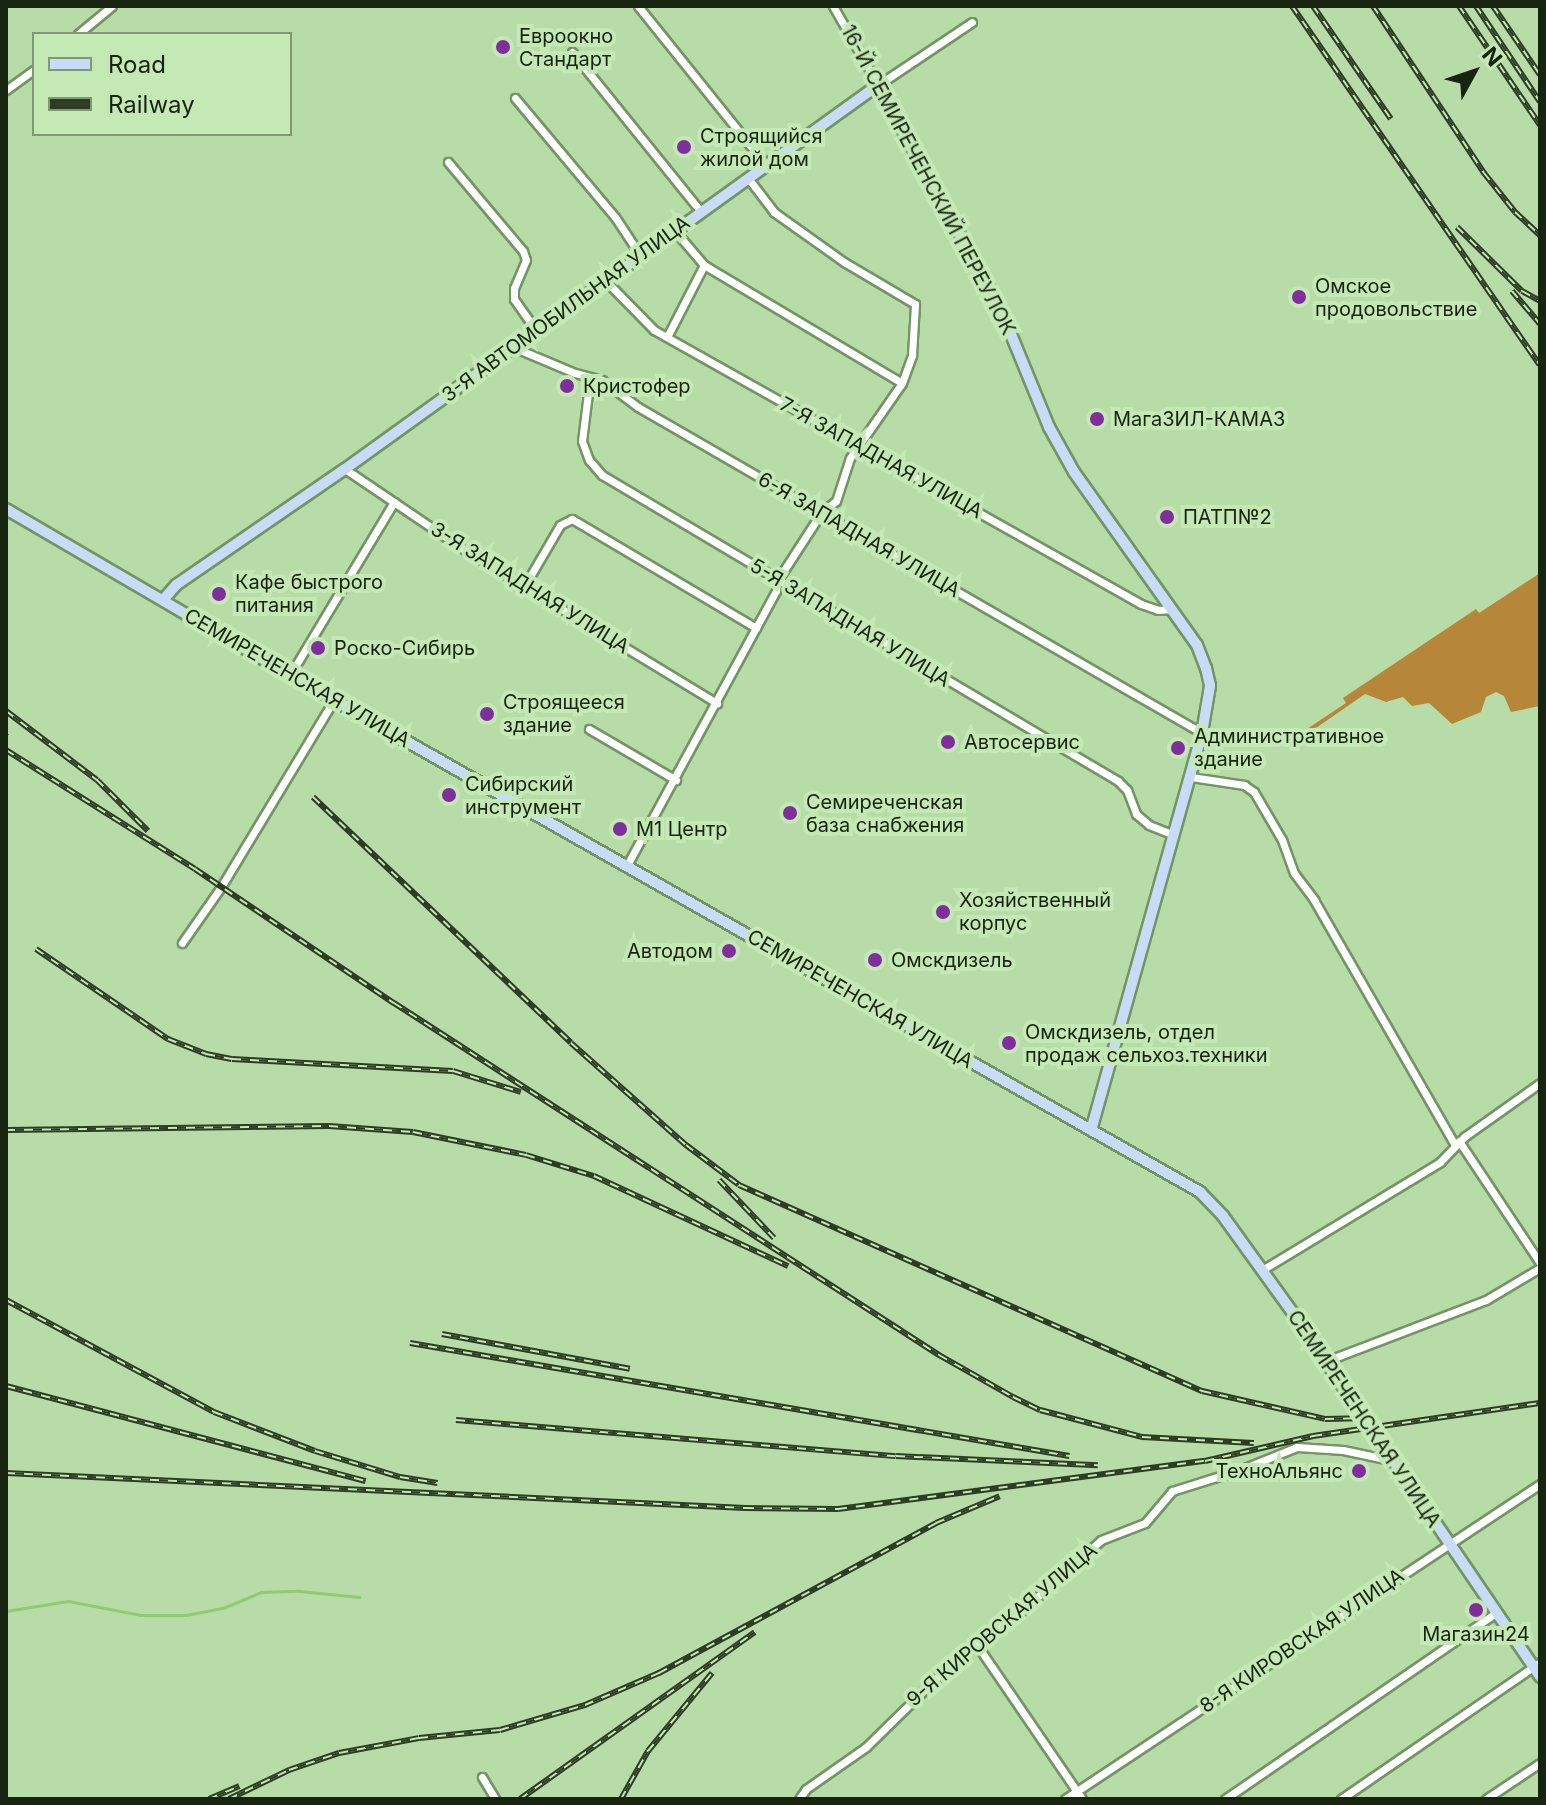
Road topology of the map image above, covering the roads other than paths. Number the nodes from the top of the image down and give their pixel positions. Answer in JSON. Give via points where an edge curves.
{"nodes":[{"id":1,"x":112,"y":6,"type":"edge"},
{"id":2,"x":638,"y":6,"type":"edge"},
{"id":3,"x":833,"y":6,"type":"edge"},
{"id":4,"x":972,"y":22,"type":"dead end"},
{"id":5,"x":80,"y":32,"type":"edge"},
{"id":6,"x":572,"y":52,"type":"dead end"},
{"id":7,"x":32,"y":71,"type":"edge"},
{"id":8,"x":878,"y":85,"type":"junction"},
{"id":9,"x":6,"y":90,"type":"edge"},
{"id":10,"x":515,"y":98,"type":"dead end"},
{"id":11,"x":448,"y":162,"type":"dead end"},
{"id":12,"x":766,"y":165,"type":"junction"},
{"id":13,"x":748,"y":178,"type":"junction"},
{"id":14,"x":701,"y":212,"type":"junction"},
{"id":15,"x":675,"y":231,"type":"junction"},
{"id":16,"x":640,"y":255,"type":"junction"},
{"id":17,"x":704,"y":265,"type":"junction"},
{"id":18,"x":605,"y":280,"type":"junction"},
{"id":19,"x":536,"y":330,"type":"junction"},
{"id":20,"x":667,"y":337,"type":"junction"},
{"id":21,"x":513,"y":347,"type":"junction"},
{"id":22,"x":590,"y":377,"type":"junction"},
{"id":23,"x":902,"y":383,"type":"junction"},
{"id":24,"x":858,"y":444,"type":"junction"},
{"id":25,"x":345,"y":469,"type":"junction"},
{"id":26,"x":394,"y":502,"type":"junction"},
{"id":27,"x":6,"y":509,"type":"edge"},
{"id":28,"x":821,"y":513,"type":"junction"},
{"id":29,"x":777,"y":581,"type":"junction"},
{"id":30,"x":525,"y":585,"type":"junction"},
{"id":31,"x":163,"y":600,"type":"junction"},
{"id":32,"x":1172,"y":609,"type":"junction"},
{"id":33,"x":756,"y":628,"type":"junction"},
{"id":34,"x":290,"y":675,"type":"junction"},
{"id":35,"x":334,"y":700,"type":"junction"},
{"id":36,"x":717,"y":703,"type":"junction"},
{"id":37,"x":589,"y":729,"type":"dead end"},
{"id":38,"x":1202,"y":733,"type":"junction"},
{"id":39,"x":1191,"y":777,"type":"junction"},
{"id":40,"x":676,"y":780,"type":"junction"},
{"id":41,"x":1174,"y":835,"type":"junction"},
{"id":42,"x":626,"y":867,"type":"junction"},
{"id":43,"x":182,"y":943,"type":"dead end"},
{"id":44,"x":1540,"y":1083,"type":"edge"},
{"id":45,"x":1091,"y":1130,"type":"junction"},
{"id":46,"x":1457,"y":1143,"type":"junction"},
{"id":47,"x":1540,"y":1266,"type":"edge"},
{"id":48,"x":1262,"y":1270,"type":"junction"},
{"id":49,"x":1326,"y":1361,"type":"junction"},
{"id":50,"x":1390,"y":1460,"type":"junction"},
{"id":51,"x":1540,"y":1484,"type":"edge"},
{"id":52,"x":1448,"y":1543,"type":"junction"},
{"id":53,"x":1496,"y":1613,"type":"junction"},
{"id":54,"x":977,"y":1645,"type":"junction"},
{"id":55,"x":1536,"y":1664,"type":"edge"},
{"id":56,"x":1540,"y":1677,"type":"edge"},
{"id":57,"x":1540,"y":1763,"type":"edge"},
{"id":58,"x":482,"y":1777,"type":"dead end"},
{"id":59,"x":1078,"y":1790,"type":"junction"},
{"id":60,"x":495,"y":1799,"type":"edge"},
{"id":61,"x":799,"y":1799,"type":"edge"},
{"id":62,"x":1065,"y":1799,"type":"edge"},
{"id":63,"x":1082,"y":1799,"type":"edge"},
{"id":64,"x":1225,"y":1799,"type":"edge"},
{"id":65,"x":1341,"y":1799,"type":"edge"},
{"id":66,"x":1486,"y":1799,"type":"edge"}],
"edges":[{"from":1,"to":5,"type":"street"},
{"from":2,"to":12,"type":"street"},
{"from":3,"to":8,"type":"street","name":"16-Й СЕМИРЕЧЕНСКИЙ ПЕРЕУЛОК"},
{"from":4,"to":8,"type":"street","name":"3-Я АВТОМОБИЛЬНАЯ УЛИЦА"},
{"from":6,"to":14,"type":"street"},
{"from":7,"to":9,"type":"street"},
{"from":8,"to":12,"type":"street","name":"3-Я АВТОМОБИЛЬНАЯ УЛИЦА"},
{"from":8,"to":32,"type":"street","name":"16-Й СЕМИРЕЧЕНСКИЙ ПЕРЕУЛОК","via":[[999,305],[1061,450]]},
{"from":10,"to":16,"type":"street","via":[[615,217]]},
{"from":11,"to":19,"type":"street","via":[[523,251],[526,260],[514,299]]},
{"from":12,"to":13,"type":"street","name":"3-Я АВТОМОБИЛЬНАЯ УЛИЦА"},
{"from":13,"to":14,"type":"street","name":"3-Я АВТОМОБИЛЬНАЯ УЛИЦА"},
{"from":13,"to":23,"type":"street","via":[[774,212],[915,304],[912,355]]},
{"from":14,"to":15,"type":"street","name":"3-Я АВТОМОБИЛЬНАЯ УЛИЦА"},
{"from":15,"to":16,"type":"street","name":"3-Я АВТОМОБИЛЬНАЯ УЛИЦА"},
{"from":15,"to":17,"type":"street"},
{"from":16,"to":18,"type":"street","name":"3-Я АВТОМОБИЛЬНАЯ УЛИЦА"},
{"from":17,"to":20,"type":"street"},
{"from":17,"to":23,"type":"street"},
{"from":18,"to":19,"type":"street","name":"3-Я АВТОМОБИЛЬНАЯ УЛИЦА"},
{"from":18,"to":20,"type":"street","name":"7-Я ЗАПАДНАЯ УЛИЦА"},
{"from":19,"to":21,"type":"street","name":"3-Я АВТОМОБИЛЬНАЯ УЛИЦА"},
{"from":20,"to":24,"type":"street","name":"7-Я ЗАПАДНАЯ УЛИЦА"},
{"from":21,"to":22,"type":"street","name":"6-Я ЗАПАДНАЯ УЛИЦА"},
{"from":21,"to":25,"type":"street","name":"3-Я АВТОМОБИЛЬНАЯ УЛИЦА"},
{"from":22,"to":28,"type":"street","name":"6-Я ЗАПАДНАЯ УЛИЦА"},
{"from":22,"to":29,"type":"street","name":"5-Я ЗАПАДНАЯ УЛИЦА","via":[[582,441],[602,475]]},
{"from":23,"to":24,"type":"street"},
{"from":24,"to":28,"type":"street","via":[[842,490]]},
{"from":24,"to":32,"type":"street","name":"7-Я ЗАПАДНАЯ УЛИЦА","via":[[1141,604]]},
{"from":25,"to":26,"type":"street","name":"3-Я ЗАПАДНАЯ УЛИЦА"},
{"from":25,"to":31,"type":"street","name":"3-Я АВТОМОБИЛЬНАЯ УЛИЦА","via":[[176,585]]},
{"from":26,"to":30,"type":"street","name":"3-Я ЗАПАДНАЯ УЛИЦА"},
{"from":26,"to":34,"type":"street"},
{"from":27,"to":31,"type":"street","name":"СЕМИРЕЧЕНСКАЯ УЛИЦА"},
{"from":28,"to":29,"type":"street"},
{"from":28,"to":38,"type":"street","name":"6-Я ЗАПАДНАЯ УЛИЦА"},
{"from":29,"to":33,"type":"street"},
{"from":29,"to":41,"type":"street","name":"5-Я ЗАПАДНАЯ УЛИЦА","via":[[1118,781],[1136,814]]},
{"from":30,"to":33,"type":"street","via":[[560,525],[572,519]]},
{"from":30,"to":36,"type":"street","name":"3-Я ЗАПАДНАЯ УЛИЦА"},
{"from":31,"to":34,"type":"street","name":"СЕМИРЕЧЕНСКАЯ УЛИЦА"},
{"from":32,"to":38,"type":"street","name":"16-Й СЕМИРЕЧЕНСКИЙ ПЕРЕУЛОК","via":[[1197,645],[1210,686]]},
{"from":33,"to":36,"type":"street"},
{"from":34,"to":35,"type":"street","name":"СЕМИРЕЧЕНСКАЯ УЛИЦА"},
{"from":35,"to":42,"type":"street","name":"СЕМИРЕЧЕНСКАЯ УЛИЦА"},
{"from":35,"to":43,"type":"street"},
{"from":36,"to":40,"type":"street"},
{"from":37,"to":40,"type":"street"},
{"from":38,"to":39,"type":"street"},
{"from":39,"to":41,"type":"street"},
{"from":39,"to":46,"type":"street","via":[[1244,785],[1254,792],[1294,873]]},
{"from":40,"to":42,"type":"street"},
{"from":41,"to":45,"type":"street"},
{"from":42,"to":45,"type":"street","name":"СЕМИРЕЧЕНСКАЯ УЛИЦА"},
{"from":44,"to":46,"type":"street"},
{"from":45,"to":48,"type":"street","name":"СЕМИРЕЧЕНСКАЯ УЛИЦА","via":[[1200,1192]]},
{"from":46,"to":47,"type":"street"},
{"from":46,"to":48,"type":"street","via":[[1440,1162]]},
{"from":47,"to":49,"type":"street","via":[[1486,1300]]},
{"from":48,"to":49,"type":"street","name":"СЕМИРЕЧЕНСКАЯ УЛИЦА"},
{"from":49,"to":50,"type":"street","name":"СЕМИРЕЧЕНСКАЯ УЛИЦА"},
{"from":50,"to":52,"type":"street","name":"СЕМИРЕЧЕНСКАЯ УЛИЦА"},
{"from":50,"to":54,"type":"street","name":"9-Я КИРОВСКАЯ УЛИЦА","via":[[1297,1447],[1172,1491],[1145,1523],[1101,1540]]},
{"from":51,"to":52,"type":"street","name":"8-Я КИРОВСКАЯ УЛИЦА"},
{"from":52,"to":53,"type":"street","name":"СЕМИРЕЧЕНСКАЯ УЛИЦА"},
{"from":52,"to":59,"type":"street","name":"8-Я КИРОВСКАЯ УЛИЦА"},
{"from":53,"to":55,"type":"street","name":"СЕМИРЕЧЕНСКАЯ УЛИЦА"},
{"from":53,"to":64,"type":"street"},
{"from":54,"to":59,"type":"street"},
{"from":54,"to":61,"type":"street","name":"9-Я КИРОВСКАЯ УЛИЦА","via":[[866,1747]]},
{"from":55,"to":56,"type":"street","name":"СЕМИРЕЧЕНСКАЯ УЛИЦА"},
{"from":55,"to":65,"type":"street"},
{"from":57,"to":66,"type":"street"},
{"from":58,"to":60,"type":"street"},
{"from":59,"to":62,"type":"street","name":"8-Я КИРОВСКАЯ УЛИЦА"},
{"from":59,"to":63,"type":"street"}]}
